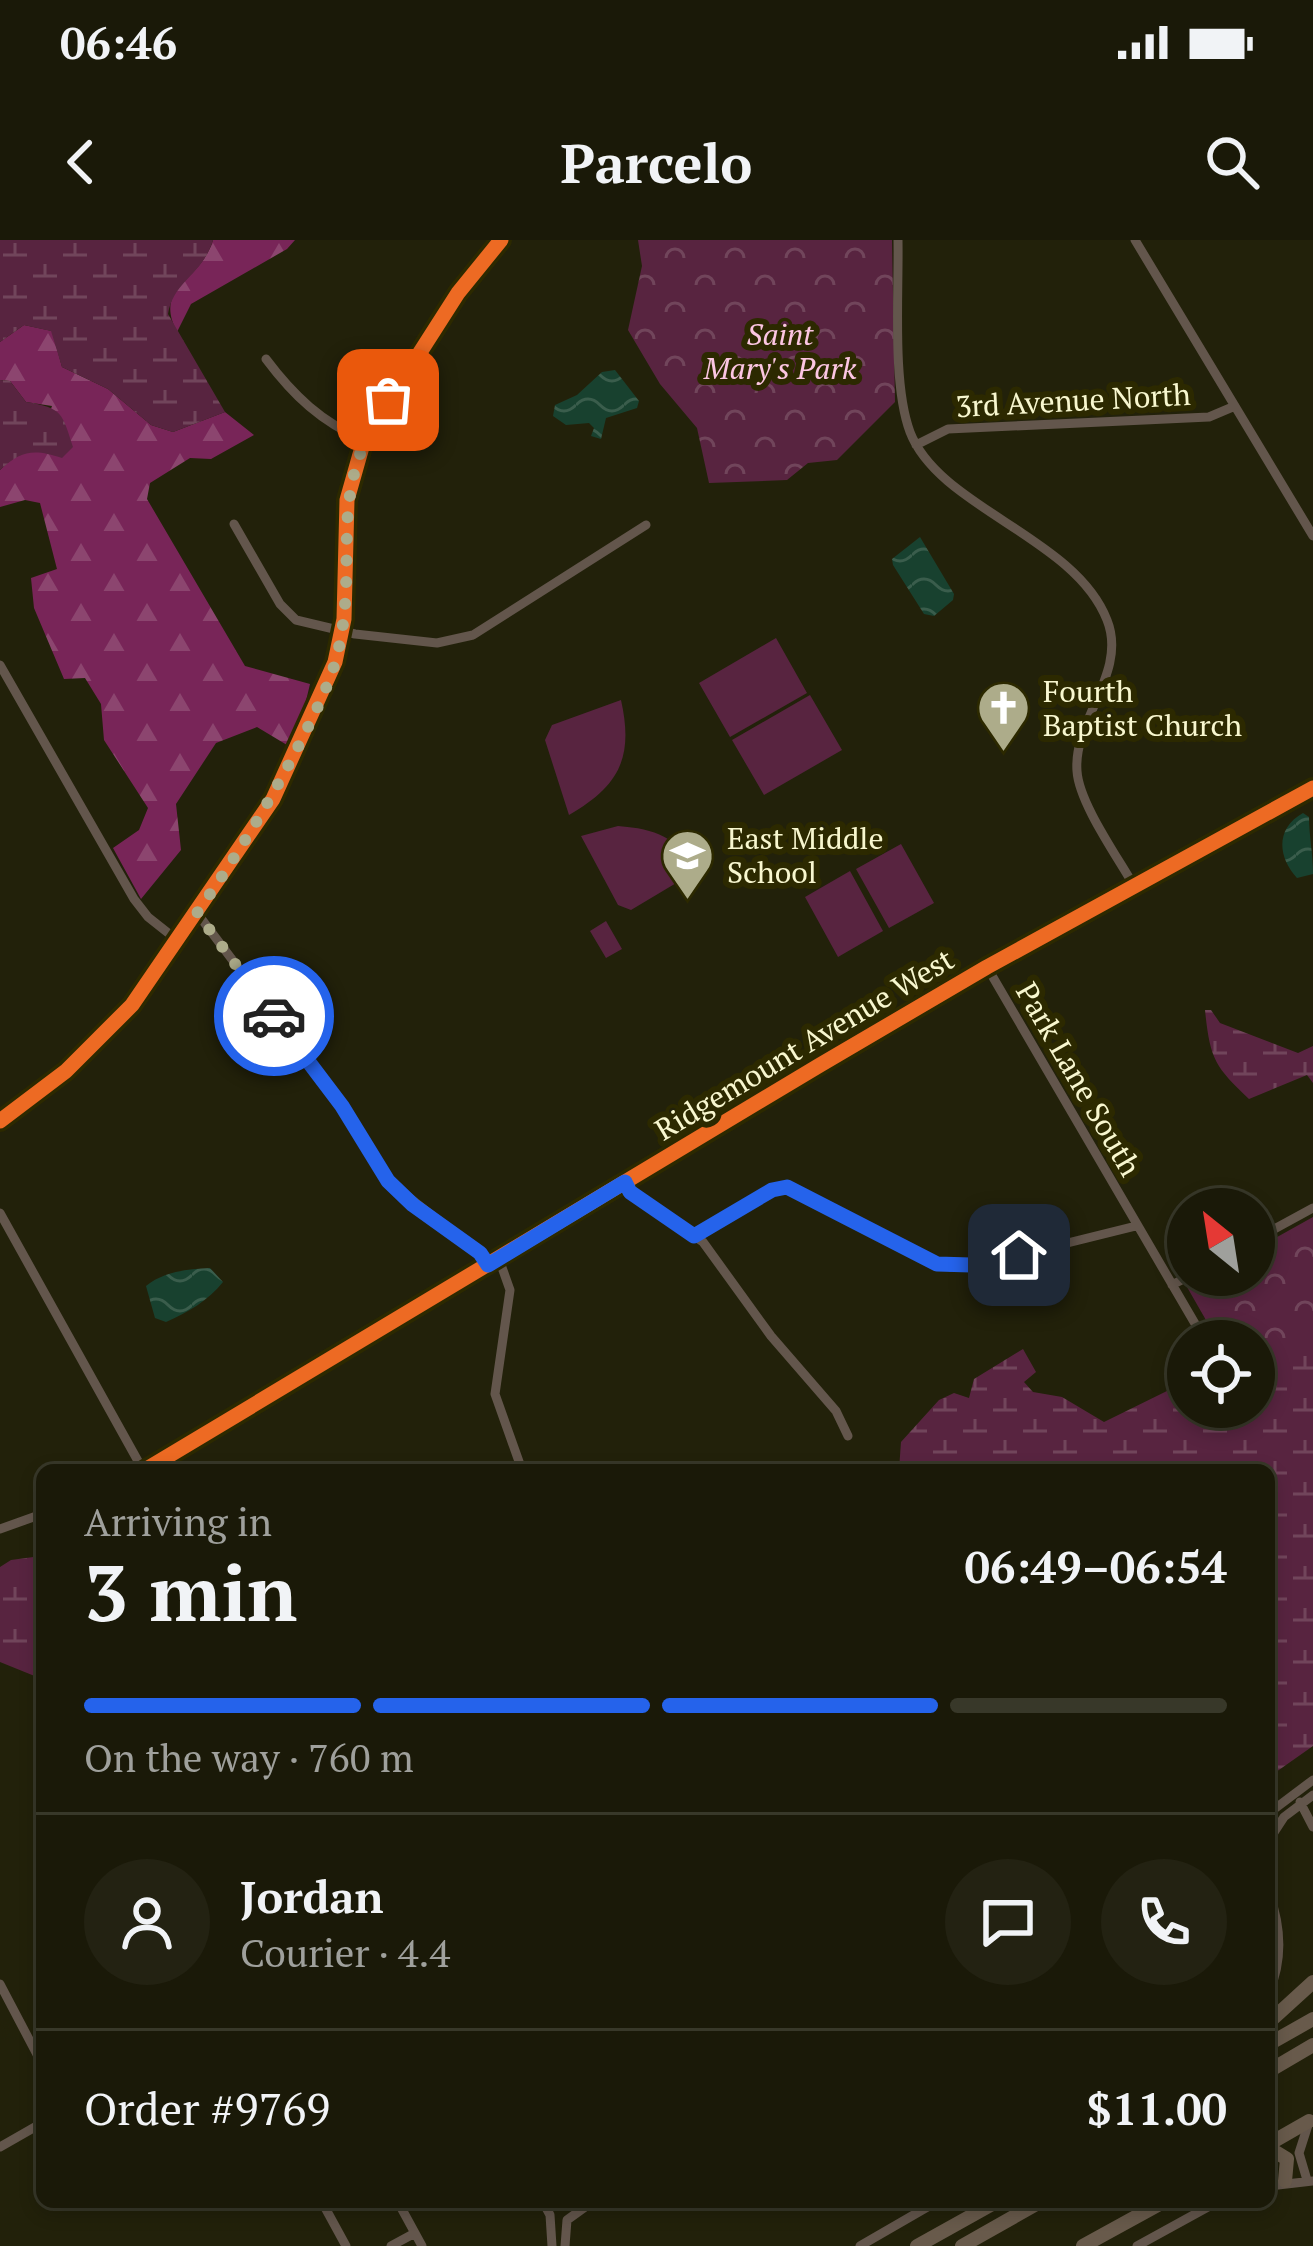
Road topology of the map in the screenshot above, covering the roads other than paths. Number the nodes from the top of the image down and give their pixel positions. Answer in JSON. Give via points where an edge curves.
{"nodes":[{"id":1,"x":501,"y":240,"type":"edge"},
{"id":2,"x":898,"y":240,"type":"edge"},
{"id":3,"x":1136,"y":240,"type":"edge"},
{"id":4,"x":266,"y":359,"type":"dead end"},
{"id":5,"x":1235,"y":406,"type":"junction"},
{"id":6,"x":364,"y":440,"type":"junction"},
{"id":7,"x":916,"y":445,"type":"junction"},
{"id":8,"x":233,"y":524,"type":"dead end"},
{"id":9,"x":646,"y":525,"type":"dead end"},
{"id":10,"x":1313,"y":536,"type":"edge"},
{"id":11,"x":341,"y":631,"type":"junction"},
{"id":12,"x":0,"y":664,"type":"edge"},
{"id":13,"x":1313,"y":788,"type":"edge"},
{"id":14,"x":1134,"y":886,"type":"junction"},
{"id":15,"x":197,"y":913,"type":"junction"},
{"id":16,"x":177,"y":940,"type":"junction"},
{"id":17,"x":987,"y":967,"type":"junction"},
{"id":18,"x":0,"y":1120,"type":"edge"},
{"id":19,"x":625,"y":1182,"type":"junction"},
{"id":20,"x":1313,"y":1208,"type":"edge"},
{"id":21,"x":0,"y":1214,"type":"edge"},
{"id":22,"x":1136,"y":1226,"type":"junction"},
{"id":23,"x":1275,"y":1229,"type":"edge"},
{"id":24,"x":694,"y":1236,"type":"junction"},
{"id":25,"x":494,"y":1262,"type":"junction"},
{"id":26,"x":1167,"y":1277,"type":"edge"},
{"id":27,"x":848,"y":1436,"type":"dead end"},
{"id":28,"x":144,"y":1464,"type":"edge"},
{"id":29,"x":157,"y":1464,"type":"edge"},
{"id":30,"x":519,"y":1464,"type":"edge"},
{"id":31,"x":36,"y":1516,"type":"edge"},
{"id":32,"x":0,"y":1529,"type":"edge"},
{"id":33,"x":1312,"y":1787,"type":"edge"},
{"id":34,"x":1293,"y":1793,"type":"junction"},
{"id":35,"x":1301,"y":1804,"type":"junction"},
{"id":36,"x":1275,"y":1808,"type":"edge"},
{"id":37,"x":1313,"y":1827,"type":"edge"},
{"id":38,"x":1275,"y":1829,"type":"edge"},
{"id":39,"x":1275,"y":1909,"type":"edge"},
{"id":40,"x":1275,"y":1930,"type":"edge"},
{"id":41,"x":1278,"y":1934,"type":"junction"},
{"id":42,"x":1275,"y":1972,"type":"edge"},
{"id":43,"x":0,"y":1984,"type":"edge"},
{"id":44,"x":1309,"y":1986,"type":"edge"},
{"id":45,"x":1275,"y":2017,"type":"edge"},
{"id":46,"x":1313,"y":2018,"type":"edge"},
{"id":47,"x":1275,"y":2040,"type":"edge"},
{"id":48,"x":1313,"y":2045,"type":"edge"},
{"id":49,"x":36,"y":2053,"type":"edge"},
{"id":50,"x":1275,"y":2067,"type":"edge"},
{"id":51,"x":1311,"y":2120,"type":"edge"},
{"id":52,"x":36,"y":2126,"type":"edge"},
{"id":53,"x":1275,"y":2142,"type":"edge"},
{"id":54,"x":0,"y":2147,"type":"edge"},
{"id":55,"x":1275,"y":2150,"type":"edge"},
{"id":56,"x":1310,"y":2180,"type":"edge"},
{"id":57,"x":1285,"y":2181,"type":"junction"},
{"id":58,"x":1275,"y":2184,"type":"edge"},
{"id":59,"x":325,"y":2208,"type":"edge"},
{"id":60,"x":401,"y":2208,"type":"edge"},
{"id":61,"x":546,"y":2208,"type":"edge"},
{"id":62,"x":581,"y":2208,"type":"edge"},
{"id":63,"x":926,"y":2208,"type":"edge"},
{"id":64,"x":985,"y":2208,"type":"edge"},
{"id":65,"x":1029,"y":2208,"type":"edge"},
{"id":66,"x":1152,"y":2208,"type":"edge"},
{"id":67,"x":1206,"y":2208,"type":"edge"},
{"id":68,"x":415,"y":2233,"type":"junction"},
{"id":69,"x":346,"y":2246,"type":"edge"},
{"id":70,"x":391,"y":2246,"type":"edge"},
{"id":71,"x":422,"y":2246,"type":"edge"},
{"id":72,"x":552,"y":2246,"type":"edge"},
{"id":73,"x":565,"y":2246,"type":"edge"},
{"id":74,"x":860,"y":2246,"type":"edge"},
{"id":75,"x":917,"y":2246,"type":"edge"},
{"id":76,"x":965,"y":2246,"type":"edge"},
{"id":77,"x":1083,"y":2246,"type":"edge"},
{"id":78,"x":1137,"y":2246,"type":"edge"}],
"edges":[{"from":1,"to":6,"type":"street","via":[[458,292]]},
{"from":2,"to":7,"type":"street","via":[[902,395]]},
{"from":3,"to":5,"type":"street"},
{"from":4,"to":6,"type":"street","via":[[298,398]]},
{"from":5,"to":7,"type":"street","name":"3rd Avenue North","via":[[1209,417],[948,429]]},
{"from":5,"to":10,"type":"street"},
{"from":6,"to":11,"type":"street","via":[[346,500]]},
{"from":7,"to":14,"type":"street","via":[[942,476],[1072,570],[1107,620],[1112,652],[1077,773]]},
{"from":8,"to":11,"type":"street","via":[[287,613]]},
{"from":9,"to":11,"type":"street","via":[[472,635],[436,643]]},
{"from":11,"to":15,"type":"street","via":[[329,681],[273,800]]},
{"from":12,"to":16,"type":"street","via":[[134,898]]},
{"from":13,"to":14,"type":"street","name":"Ridgemount Avenue West"},
{"from":14,"to":17,"type":"street","name":"Ridgemount Avenue West"},
{"from":15,"to":16,"type":"street"},
{"from":15,"to":25,"type":"street","via":[[342,1106],[388,1181]]},
{"from":16,"to":18,"type":"street","via":[[133,1005],[66,1071]]},
{"from":17,"to":19,"type":"street","name":"Ridgemount Avenue West"},
{"from":17,"to":22,"type":"street","name":"Park Lane South"},
{"from":19,"to":24,"type":"street"},
{"from":19,"to":25,"type":"street","name":"Ridgemount Avenue West"},
{"from":20,"to":23,"type":"street"},
{"from":21,"to":28,"type":"street"},
{"from":22,"to":24,"type":"street","via":[[950,1267],[780,1186]]},
{"from":22,"to":26,"type":"street","name":"Park Lane South"},
{"from":24,"to":27,"type":"street"},
{"from":25,"to":29,"type":"street","name":"Ridgemount Avenue West"},
{"from":25,"to":30,"type":"street","via":[[510,1290],[495,1394]]},
{"from":31,"to":32,"type":"street"},
{"from":33,"to":34,"type":"street"},
{"from":33,"to":35,"type":"street"},
{"from":34,"to":35,"type":"street"},
{"from":34,"to":36,"type":"street"},
{"from":35,"to":37,"type":"street"},
{"from":35,"to":38,"type":"street"},
{"from":39,"to":41,"type":"street"},
{"from":40,"to":41,"type":"street"},
{"from":41,"to":42,"type":"street"},
{"from":43,"to":49,"type":"street"},
{"from":44,"to":45,"type":"highway"},
{"from":46,"to":47,"type":"highway"},
{"from":48,"to":50,"type":"highway"},
{"from":51,"to":53,"type":"highway"},
{"from":51,"to":56,"type":"street","via":[[1299,2153]]},
{"from":52,"to":54,"type":"street"},
{"from":55,"to":57,"type":"highway","via":[[1287,2159]]},
{"from":56,"to":57,"type":"street"},
{"from":57,"to":58,"type":"street"},
{"from":59,"to":69,"type":"street"},
{"from":60,"to":68,"type":"street"},
{"from":61,"to":72,"type":"street"},
{"from":62,"to":73,"type":"street","via":[[564,2228]]},
{"from":63,"to":74,"type":"street"},
{"from":64,"to":75,"type":"highway"},
{"from":65,"to":76,"type":"highway"},
{"from":66,"to":77,"type":"highway"},
{"from":67,"to":78,"type":"street"},
{"from":68,"to":70,"type":"street"},
{"from":68,"to":71,"type":"street"}]}
